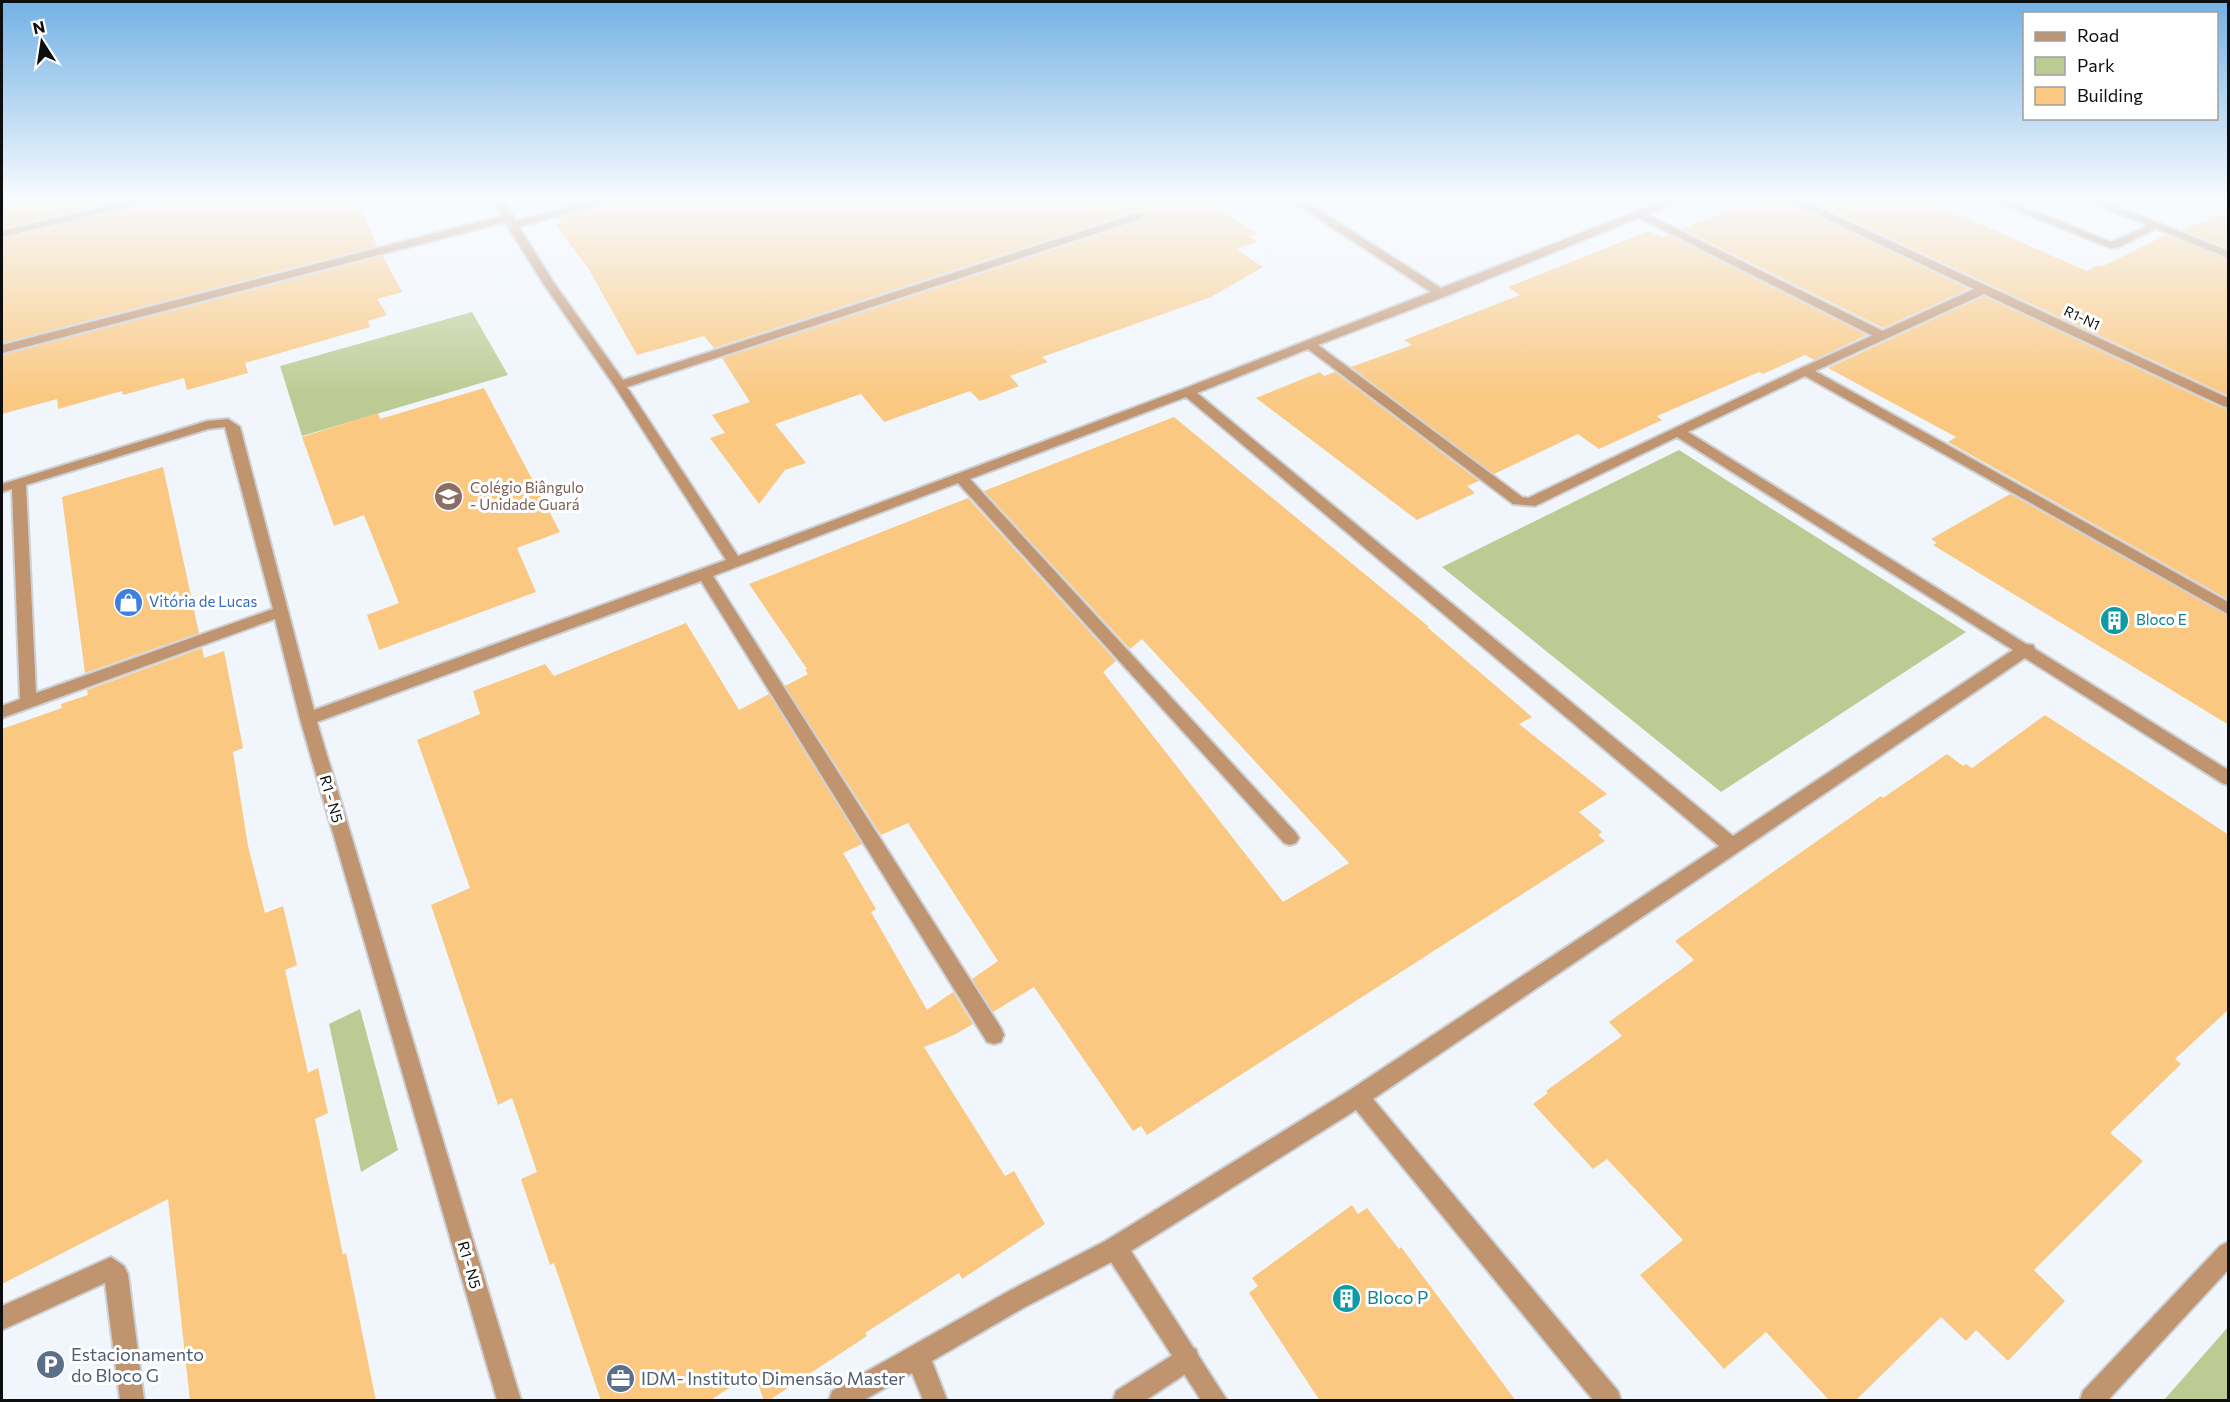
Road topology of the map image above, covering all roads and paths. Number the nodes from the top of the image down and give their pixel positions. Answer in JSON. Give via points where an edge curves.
{"nodes":[{"id":1,"x":334,"y":265,"type":"edge"},
{"id":2,"x":538,"y":265,"type":"edge"},
{"id":3,"x":987,"y":265,"type":"edge"},
{"id":4,"x":1397,"y":265,"type":"edge"},
{"id":5,"x":1514,"y":265,"type":"edge"},
{"id":6,"x":1742,"y":265,"type":"edge"},
{"id":7,"x":1933,"y":265,"type":"edge"},
{"id":8,"x":1984,"y":289,"type":"junction"},
{"id":9,"x":1442,"y":294,"type":"junction"},
{"id":10,"x":1883,"y":336,"type":"junction"},
{"id":11,"x":1310,"y":345,"type":"junction"},
{"id":12,"x":2,"y":349,"type":"edge"},
{"id":13,"x":1805,"y":371,"type":"junction"},
{"id":14,"x":620,"y":385,"type":"junction"},
{"id":15,"x":1188,"y":392,"type":"junction"},
{"id":16,"x":2229,"y":403,"type":"edge"},
{"id":17,"x":1678,"y":432,"type":"junction"},
{"id":18,"x":960,"y":477,"type":"junction"},
{"id":19,"x":10,"y":485,"type":"edge"},
{"id":20,"x":734,"y":561,"type":"junction"},
{"id":21,"x":704,"y":574,"type":"junction"},
{"id":22,"x":2229,"y":609,"type":"edge"},
{"id":23,"x":282,"y":611,"type":"junction"},
{"id":24,"x":2027,"y":650,"type":"junction"},
{"id":25,"x":28,"y":702,"type":"junction"},
{"id":26,"x":2,"y":712,"type":"edge"},
{"id":27,"x":308,"y":719,"type":"junction"},
{"id":28,"x":2229,"y":778,"type":"edge"},
{"id":29,"x":1290,"y":838,"type":"dead end"},
{"id":30,"x":1733,"y":847,"type":"junction"},
{"id":31,"x":994,"y":1035,"type":"dead end"},
{"id":32,"x":1358,"y":1097,"type":"junction"},
{"id":33,"x":1114,"y":1248,"type":"junction"},
{"id":34,"x":2229,"y":1254,"type":"edge"},
{"id":35,"x":2,"y":1318,"type":"edge"},
{"id":36,"x":918,"y":1356,"type":"junction"},
{"id":37,"x":1187,"y":1358,"type":"junction"},
{"id":38,"x":132,"y":1401,"type":"edge"},
{"id":39,"x":508,"y":1401,"type":"edge"},
{"id":40,"x":841,"y":1401,"type":"edge"},
{"id":41,"x":935,"y":1401,"type":"edge"},
{"id":42,"x":1125,"y":1401,"type":"edge"},
{"id":43,"x":1215,"y":1401,"type":"edge"},
{"id":44,"x":1609,"y":1401,"type":"edge"},
{"id":45,"x":2092,"y":1401,"type":"edge"}],
"edges":[{"from":1,"to":12,"type":"street"},
{"from":2,"to":14,"type":"street"},
{"from":3,"to":14,"type":"street"},
{"from":4,"to":9,"type":"street"},
{"from":5,"to":9,"type":"street"},
{"from":6,"to":10,"type":"street"},
{"from":7,"to":8,"type":"street","name":"R1-N1"},
{"from":8,"to":10,"type":"street"},
{"from":8,"to":16,"type":"street","name":"R1-N1"},
{"from":9,"to":11,"type":"street"},
{"from":10,"to":13,"type":"street"},
{"from":11,"to":15,"type":"street"},
{"from":11,"to":17,"type":"street","via":[[1524,503],[1534,502]]},
{"from":13,"to":17,"type":"street"},
{"from":13,"to":22,"type":"street"},
{"from":14,"to":20,"type":"street"},
{"from":15,"to":18,"type":"street"},
{"from":15,"to":30,"type":"street"},
{"from":17,"to":24,"type":"street"},
{"from":18,"to":20,"type":"street"},
{"from":18,"to":29,"type":"street"},
{"from":19,"to":23,"type":"street","name":"R1 - N5","via":[[207,425],[228,423],[233,427]]},
{"from":19,"to":25,"type":"street"},
{"from":20,"to":21,"type":"street"},
{"from":21,"to":27,"type":"street"},
{"from":21,"to":31,"type":"street"},
{"from":23,"to":25,"type":"street"},
{"from":23,"to":27,"type":"street","name":"R1 - N5"},
{"from":24,"to":28,"type":"street"},
{"from":24,"to":30,"type":"street"},
{"from":25,"to":26,"type":"street"},
{"from":27,"to":39,"type":"street","name":"R1 - N5"},
{"from":30,"to":32,"type":"street"},
{"from":32,"to":33,"type":"street"},
{"from":32,"to":44,"type":"street"},
{"from":33,"to":36,"type":"street"},
{"from":33,"to":37,"type":"street"},
{"from":34,"to":45,"type":"street"},
{"from":35,"to":38,"type":"street","via":[[111,1269],[116,1274]]},
{"from":36,"to":40,"type":"street"},
{"from":36,"to":41,"type":"street"},
{"from":37,"to":42,"type":"street"},
{"from":37,"to":43,"type":"street"}]}
